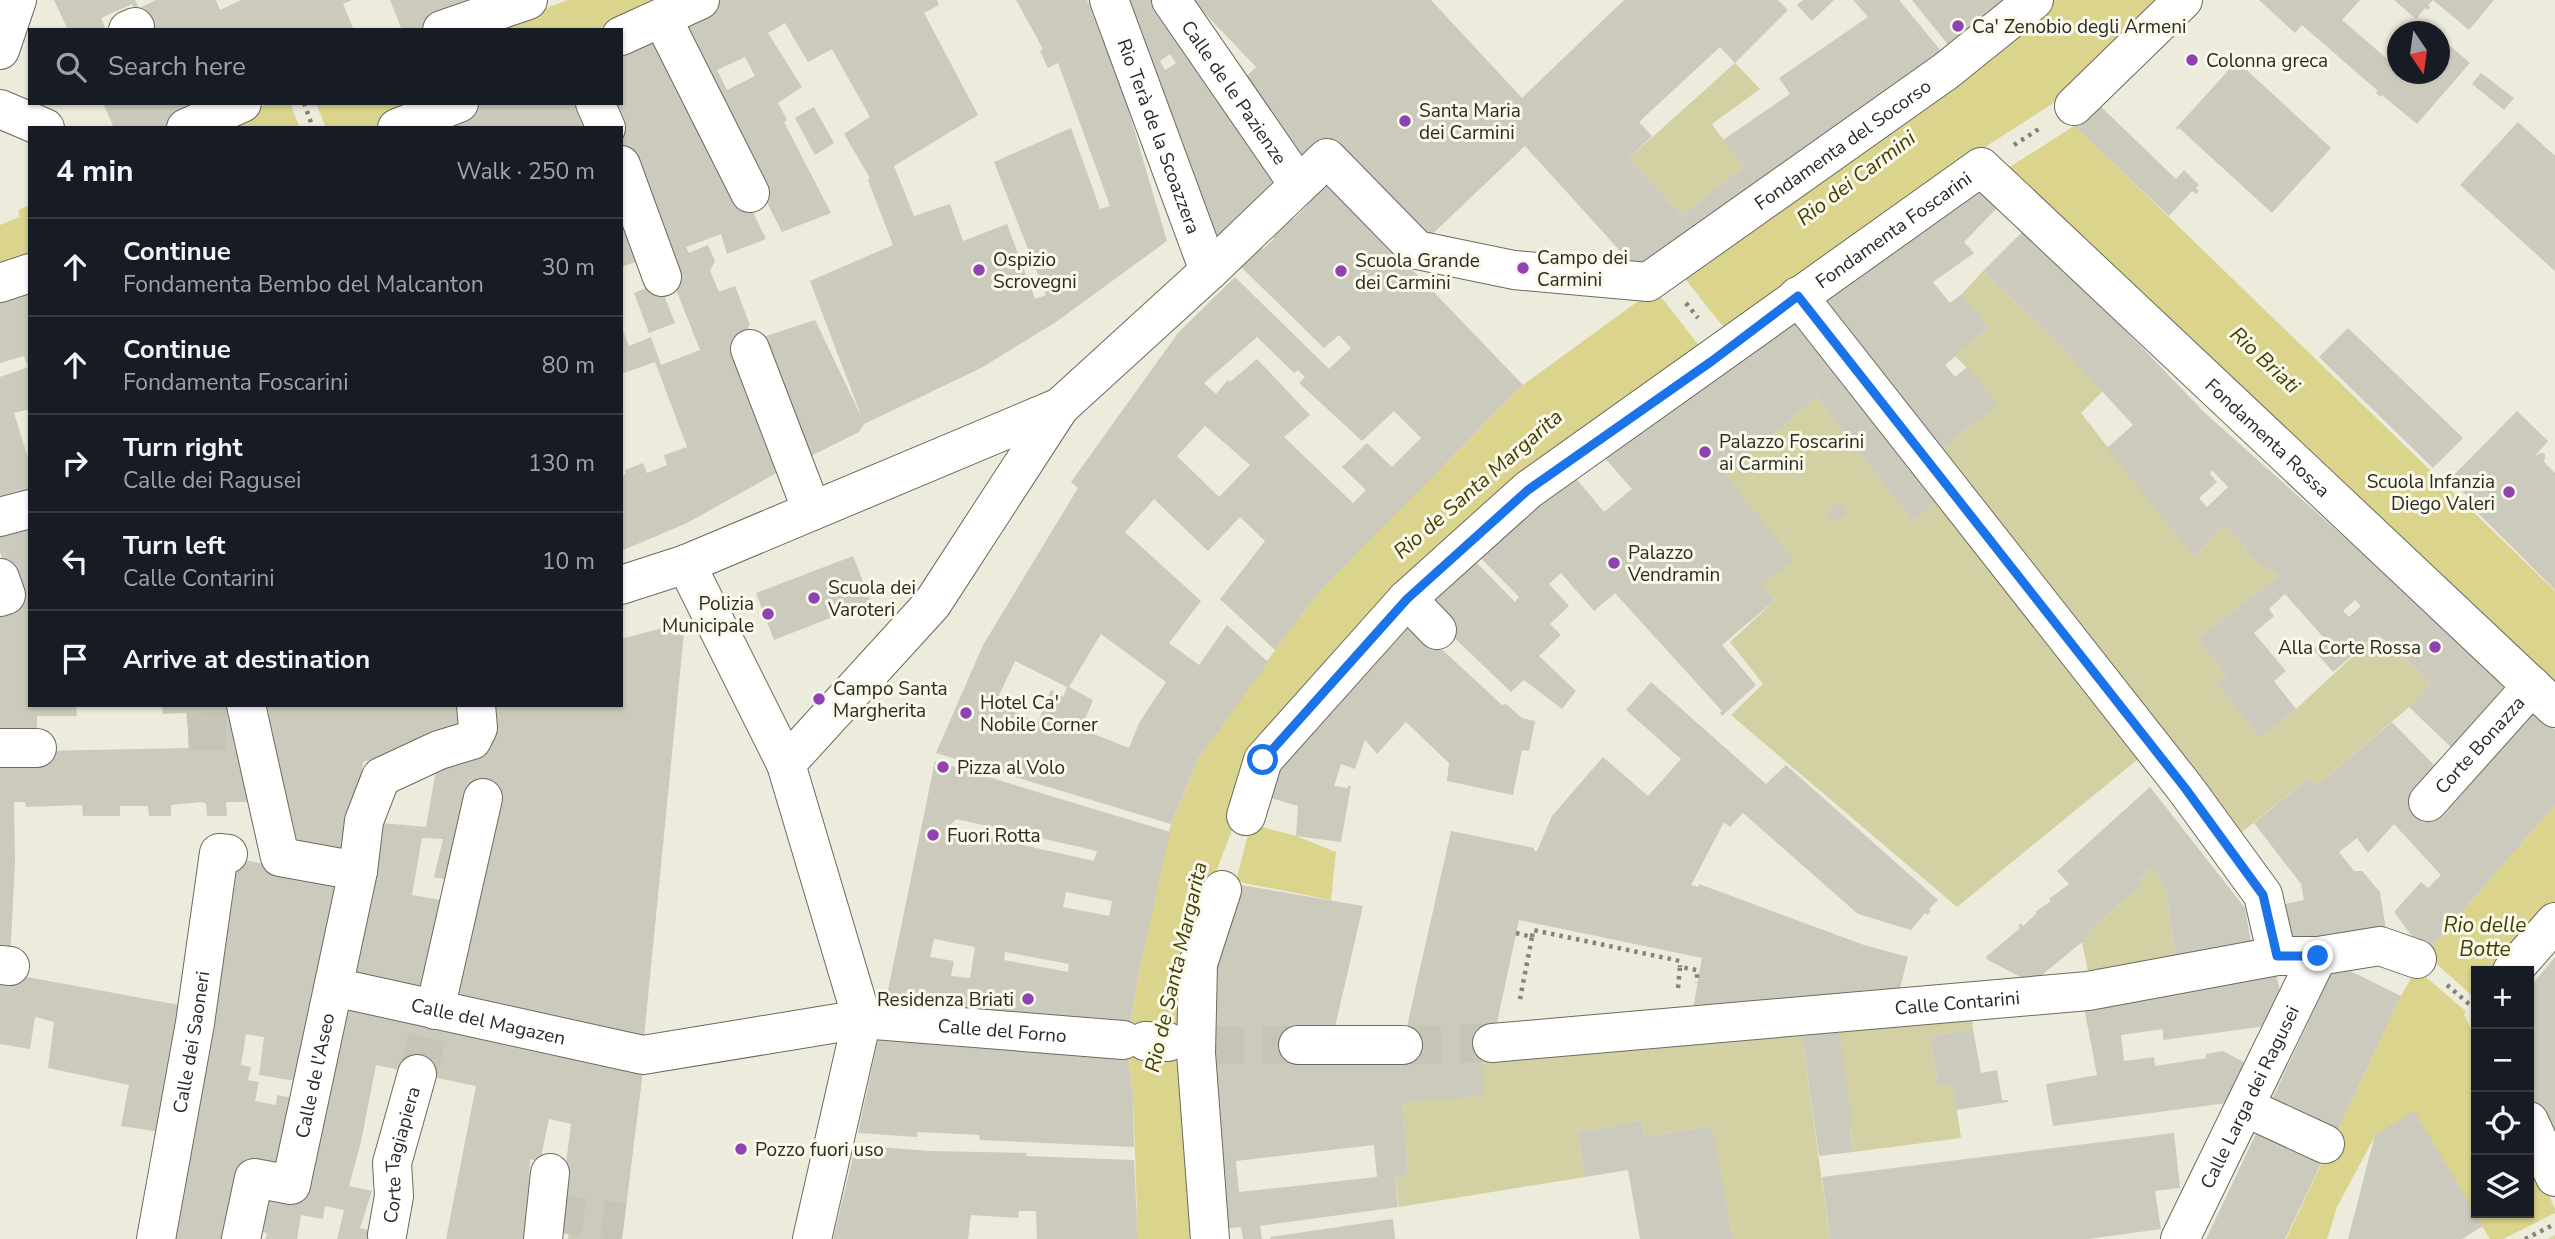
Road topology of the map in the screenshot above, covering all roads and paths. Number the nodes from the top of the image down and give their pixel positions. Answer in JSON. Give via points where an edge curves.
{"nodes":[{"id":1,"x":17,"y":0,"type":"edge"},
{"id":2,"x":528,"y":0,"type":"edge"},
{"id":3,"x":700,"y":0,"type":"edge"},
{"id":4,"x":1109,"y":0,"type":"edge"},
{"id":5,"x":1171,"y":0,"type":"edge"},
{"id":6,"x":2034,"y":0,"type":"edge"},
{"id":7,"x":2183,"y":0,"type":"edge"},
{"id":8,"x":662,"y":18,"type":"junction"},
{"id":9,"x":448,"y":28,"type":"edge"},
{"id":10,"x":623,"y":35,"type":"edge"},
{"id":11,"x":0,"y":50,"type":"edge"},
{"id":12,"x":238,"y":105,"type":"edge"},
{"id":13,"x":305,"y":105,"type":"edge"},
{"id":14,"x":597,"y":105,"type":"edge"},
{"id":15,"x":0,"y":109,"type":"edge"},
{"id":16,"x":452,"y":113,"type":"edge"},
{"id":17,"x":2062,"y":114,"type":"joint"},
{"id":18,"x":40,"y":126,"type":"edge"},
{"id":19,"x":190,"y":126,"type":"edge"},
{"id":20,"x":312,"y":126,"type":"edge"},
{"id":21,"x":404,"y":126,"type":"edge"},
{"id":22,"x":605,"y":126,"type":"edge"},
{"id":23,"x":1993,"y":159,"type":"junction"},
{"id":24,"x":623,"y":170,"type":"edge"},
{"id":25,"x":1298,"y":184,"type":"junction"},
{"id":26,"x":750,"y":193,"type":"dead end"},
{"id":27,"x":1209,"y":271,"type":"junction"},
{"id":28,"x":28,"y":274,"type":"edge"},
{"id":29,"x":662,"y":277,"type":"dead end"},
{"id":30,"x":0,"y":283,"type":"edge"},
{"id":31,"x":1663,"y":288,"type":"junction"},
{"id":32,"x":1798,"y":296,"type":"junction"},
{"id":33,"x":1702,"y":323,"type":"dead end"},
{"id":34,"x":750,"y":349,"type":"dead end"},
{"id":35,"x":1060,"y":407,"type":"junction"},
{"id":36,"x":28,"y":510,"type":"edge"},
{"id":37,"x":812,"y":511,"type":"junction"},
{"id":38,"x":0,"y":517,"type":"edge"},
{"id":39,"x":686,"y":564,"type":"junction"},
{"id":40,"x":623,"y":584,"type":"edge"},
{"id":41,"x":1407,"y":599,"type":"junction"},
{"id":42,"x":1437,"y":630,"type":"dead end"},
{"id":43,"x":2543,"y":697,"type":"edge"},
{"id":44,"x":476,"y":707,"type":"edge"},
{"id":45,"x":247,"y":722,"type":"edge"},
{"id":46,"x":0,"y":748,"type":"edge"},
{"id":47,"x":37,"y":748,"type":"dead end"},
{"id":48,"x":786,"y":764,"type":"junction"},
{"id":49,"x":483,"y":798,"type":"dead end"},
{"id":50,"x":2428,"y":802,"type":"dead end"},
{"id":51,"x":1246,"y":816,"type":"dead end"},
{"id":52,"x":228,"y":854,"type":"dead end"},
{"id":53,"x":358,"y":871,"type":"junction"},
{"id":54,"x":1222,"y":890,"type":"dead end"},
{"id":55,"x":2555,"y":922,"type":"edge"},
{"id":56,"x":1516,"y":933,"type":"dead end"},
{"id":57,"x":1532,"y":937,"type":"junction"},
{"id":58,"x":2277,"y":956,"type":"junction"},
{"id":59,"x":2318,"y":956,"type":"junction"},
{"id":60,"x":2417,"y":959,"type":"dead end"},
{"id":61,"x":2516,"y":966,"type":"edge"},
{"id":62,"x":1680,"y":967,"type":"junction"},
{"id":63,"x":1698,"y":985,"type":"dead end"},
{"id":64,"x":334,"y":987,"type":"junction"},
{"id":65,"x":1678,"y":990,"type":"dead end"},
{"id":66,"x":2455,"y":991,"type":"dead end"},
{"id":67,"x":2471,"y":1005,"type":"edge"},
{"id":68,"x":435,"y":1010,"type":"junction"},
{"id":69,"x":872,"y":1019,"type":"junction"},
{"id":70,"x":1168,"y":1042,"type":"junction"},
{"id":71,"x":1502,"y":1043,"type":"joint"},
{"id":72,"x":1298,"y":1045,"type":"tunnel mouth"},
{"id":73,"x":1403,"y":1045,"type":"tunnel mouth"},
{"id":74,"x":417,"y":1074,"type":"tunnel mouth"},
{"id":75,"x":2245,"y":1107,"type":"junction"},
{"id":76,"x":2534,"y":1132,"type":"edge"},
{"id":77,"x":2325,"y":1144,"type":"dead end"},
{"id":78,"x":550,"y":1173,"type":"dead end"},
{"id":79,"x":2555,"y":1177,"type":"edge"},
{"id":80,"x":2555,"y":1224,"type":"edge"},
{"id":81,"x":387,"y":1235,"type":"dead end"},
{"id":82,"x":156,"y":1239,"type":"edge"},
{"id":83,"x":241,"y":1239,"type":"edge"},
{"id":84,"x":543,"y":1239,"type":"edge"},
{"id":85,"x":812,"y":1239,"type":"edge"},
{"id":86,"x":1210,"y":1239,"type":"edge"},
{"id":87,"x":2180,"y":1239,"type":"edge"},
{"id":88,"x":2525,"y":1239,"type":"edge"}],
"edges":[{"from":1,"to":11,"type":"street"},
{"from":2,"to":9,"type":"street"},
{"from":3,"to":8,"type":"street"},
{"from":4,"to":27,"type":"street","name":"Rio Terà de la Scoazzera"},
{"from":5,"to":25,"type":"street","name":"Calle de le Pazienze"},
{"from":6,"to":31,"type":"street","name":"Fondamenta del Socorso"},
{"from":7,"to":17,"type":"street"},
{"from":8,"to":10,"type":"street"},
{"from":8,"to":26,"type":"street"},
{"from":12,"to":19,"type":"street"},
{"from":13,"to":20,"type":"path"},
{"from":14,"to":22,"type":"street"},
{"from":15,"to":18,"type":"street"},
{"from":16,"to":21,"type":"street"},
{"from":17,"to":23,"type":"path"},
{"from":23,"to":32,"type":"street","name":"Fondamenta Foscarini"},
{"from":23,"to":43,"type":"street","name":"Fondamenta Rossa"},
{"from":24,"to":29,"type":"street"},
{"from":25,"to":27,"type":"street"},
{"from":25,"to":31,"type":"street","via":[[1326,158],[1417,250],[1514,270]]},
{"from":27,"to":35,"type":"street"},
{"from":28,"to":30,"type":"street"},
{"from":31,"to":33,"type":"path"},
{"from":32,"to":41,"type":"street","name":"Fondamenta Foscarini","via":[[1528,490]]},
{"from":32,"to":58,"type":"street","via":[[2185,788],[2263,895]]},
{"from":34,"to":37,"type":"street"},
{"from":35,"to":37,"type":"street"},
{"from":35,"to":48,"type":"street","via":[[932,604]]},
{"from":36,"to":38,"type":"street"},
{"from":37,"to":39,"type":"street"},
{"from":39,"to":40,"type":"street"},
{"from":39,"to":48,"type":"street"},
{"from":41,"to":42,"type":"street"},
{"from":41,"to":51,"type":"street","name":"Fondamenta Foscarini","via":[[1263,760]]},
{"from":43,"to":50,"type":"street","name":"Corte Bonazza"},
{"from":44,"to":53,"type":"street","name":"Calle de l'Aseo","via":[[478,728],[472,740],[382,777],[364,821]]},
{"from":45,"to":53,"type":"street","via":[[280,857]]},
{"from":46,"to":47,"type":"street"},
{"from":48,"to":69,"type":"street"},
{"from":49,"to":68,"type":"street"},
{"from":52,"to":82,"type":"street","name":"Calle dei Saoneri","via":[[219,853],[195,1023]]},
{"from":53,"to":64,"type":"street","name":"Calle de l'Aseo"},
{"from":54,"to":70,"type":"street"},
{"from":55,"to":61,"type":"street"},
{"from":56,"to":57,"type":"path"},
{"from":57,"to":62,"type":"path","via":[[1533,930],[1680,961]]},
{"from":57,"to":71,"type":"path"},
{"from":58,"to":59,"type":"street","name":"Calle Contarini"},
{"from":58,"to":71,"type":"street","name":"Calle Contarini","via":[[2088,991]]},
{"from":59,"to":60,"type":"street","name":"Calle Contarini","via":[[2380,946]]},
{"from":59,"to":75,"type":"street","name":"Calle Larga dei Ragusei"},
{"from":62,"to":63,"type":"path","via":[[1697,970]]},
{"from":62,"to":65,"type":"path"},
{"from":64,"to":68,"type":"street","name":"Calle del Magazen"},
{"from":64,"to":83,"type":"street","name":"Calle de l'Aseo","via":[[291,1185],[254,1178]]},
{"from":66,"to":67,"type":"path"},
{"from":68,"to":69,"type":"street","name":"Calle del Magazen","via":[[643,1055]]},
{"from":69,"to":70,"type":"street","name":"Calle del Forno"},
{"from":69,"to":85,"type":"street"},
{"from":70,"to":86,"type":"street"},
{"from":72,"to":73,"type":"street"},
{"from":74,"to":81,"type":"street","name":"Corte Tagiapiera","via":[[392,1163],[394,1196]]},
{"from":75,"to":77,"type":"street"},
{"from":75,"to":87,"type":"street","name":"Calle Larga dei Ragusei","via":[[2212,1152]]},
{"from":76,"to":79,"type":"street"},
{"from":78,"to":84,"type":"street"},
{"from":80,"to":88,"type":"path"}]}
